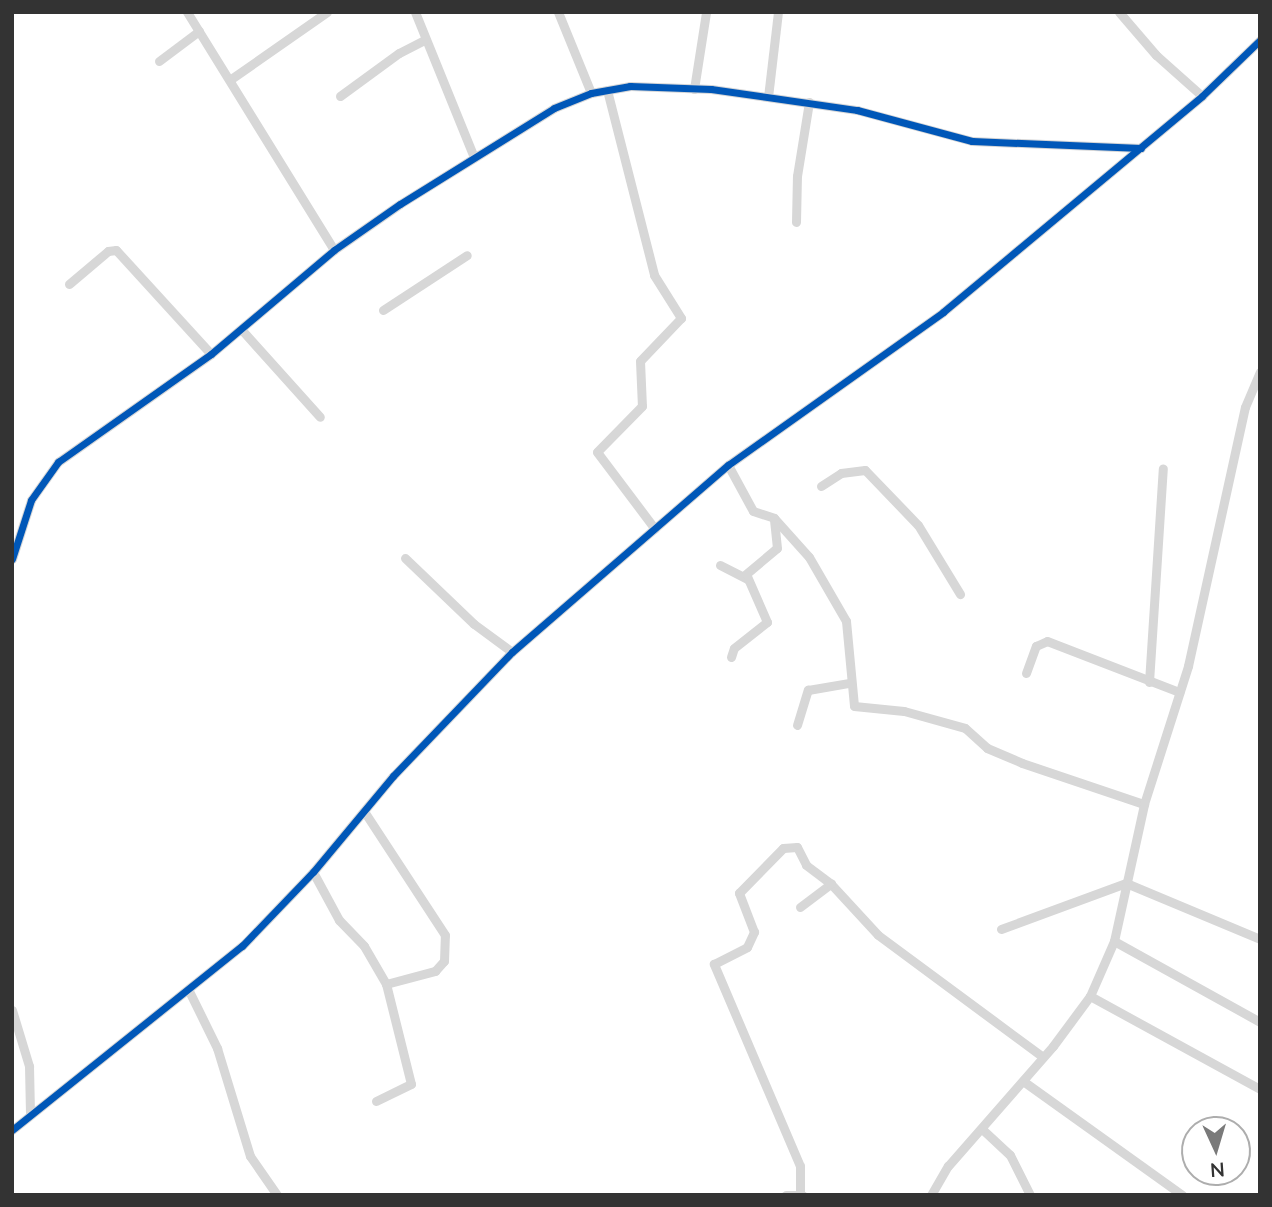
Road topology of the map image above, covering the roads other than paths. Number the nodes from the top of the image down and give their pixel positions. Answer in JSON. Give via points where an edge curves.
{"nodes":[{"id":1,"x":327,"y":12,"type":"edge"},
{"id":2,"x":415,"y":12,"type":"edge"},
{"id":3,"x":558,"y":12,"type":"edge"},
{"id":4,"x":706,"y":12,"type":"edge"},
{"id":5,"x":778,"y":12,"type":"edge"},
{"id":6,"x":1119,"y":12,"type":"edge"},
{"id":7,"x":189,"y":13,"type":"edge"},
{"id":8,"x":199,"y":31,"type":"junction"},
{"id":9,"x":425,"y":40,"type":"junction"},
{"id":10,"x":1260,"y":40,"type":"edge"},
{"id":11,"x":159,"y":61,"type":"dead end"},
{"id":12,"x":231,"y":79,"type":"junction"},
{"id":13,"x":694,"y":89,"type":"junction"},
{"id":14,"x":607,"y":90,"type":"junction"},
{"id":15,"x":591,"y":93,"type":"junction"},
{"id":16,"x":340,"y":96,"type":"dead end"},
{"id":17,"x":1202,"y":96,"type":"junction"},
{"id":18,"x":768,"y":97,"type":"junction"},
{"id":19,"x":809,"y":102,"type":"junction"},
{"id":20,"x":1141,"y":148,"type":"junction"},
{"id":21,"x":474,"y":157,"type":"junction"},
{"id":22,"x":796,"y":222,"type":"dead end"},
{"id":23,"x":334,"y":250,"type":"junction"},
{"id":24,"x":467,"y":255,"type":"dead end"},
{"id":25,"x":69,"y":284,"type":"dead end"},
{"id":26,"x":383,"y":310,"type":"dead end"},
{"id":27,"x":241,"y":329,"type":"junction"},
{"id":28,"x":211,"y":354,"type":"junction"},
{"id":29,"x":1260,"y":372,"type":"edge"},
{"id":30,"x":320,"y":416,"type":"dead end"},
{"id":31,"x":728,"y":465,"type":"junction"},
{"id":32,"x":1163,"y":468,"type":"dead end"},
{"id":33,"x":821,"y":486,"type":"dead end"},
{"id":34,"x":774,"y":519,"type":"junction"},
{"id":35,"x":655,"y":529,"type":"junction"},
{"id":36,"x":795,"y":540,"type":"junction"},
{"id":37,"x":777,"y":548,"type":"junction"},
{"id":38,"x":405,"y":558,"type":"dead end"},
{"id":39,"x":12,"y":559,"type":"edge"},
{"id":40,"x":720,"y":565,"type":"dead end"},
{"id":41,"x":747,"y":579,"type":"junction"},
{"id":42,"x":960,"y":594,"type":"dead end"},
{"id":43,"x":512,"y":652,"type":"junction"},
{"id":44,"x":731,"y":657,"type":"dead end"},
{"id":45,"x":1026,"y":673,"type":"dead end"},
{"id":46,"x":1149,"y":682,"type":"junction"},
{"id":47,"x":849,"y":683,"type":"junction"},
{"id":48,"x":1179,"y":692,"type":"junction"},
{"id":49,"x":797,"y":725,"type":"dead end"},
{"id":50,"x":1143,"y":804,"type":"junction"},
{"id":51,"x":365,"y":811,"type":"junction"},
{"id":52,"x":313,"y":872,"type":"junction"},
{"id":53,"x":1126,"y":883,"type":"junction"},
{"id":54,"x":831,"y":884,"type":"junction"},
{"id":55,"x":800,"y":907,"type":"dead end"},
{"id":56,"x":1001,"y":929,"type":"dead end"},
{"id":57,"x":1260,"y":939,"type":"edge"},
{"id":58,"x":1114,"y":941,"type":"junction"},
{"id":59,"x":386,"y":984,"type":"junction"},
{"id":60,"x":189,"y":991,"type":"junction"},
{"id":61,"x":1090,"y":996,"type":"junction"},
{"id":62,"x":12,"y":1010,"type":"edge"},
{"id":63,"x":1260,"y":1022,"type":"edge"},
{"id":64,"x":1043,"y":1058,"type":"junction"},
{"id":65,"x":1023,"y":1081,"type":"junction"},
{"id":66,"x":1260,"y":1089,"type":"edge"},
{"id":67,"x":376,"y":1101,"type":"dead end"},
{"id":68,"x":30,"y":1113,"type":"junction"},
{"id":69,"x":982,"y":1129,"type":"junction"},
{"id":70,"x":12,"y":1130,"type":"edge"},
{"id":71,"x":801,"y":1194,"type":"edge"},
{"id":72,"x":277,"y":1195,"type":"edge"},
{"id":73,"x":786,"y":1195,"type":"edge"},
{"id":74,"x":931,"y":1195,"type":"edge"},
{"id":75,"x":1030,"y":1195,"type":"edge"},
{"id":76,"x":1182,"y":1195,"type":"edge"}],
"edges":[{"from":1,"to":12,"type":"street"},
{"from":2,"to":9,"type":"street"},
{"from":3,"to":15,"type":"street"},
{"from":4,"to":13,"type":"street"},
{"from":5,"to":18,"type":"street"},
{"from":6,"to":17,"type":"street","via":[[1156,55]]},
{"from":7,"to":8,"type":"street"},
{"from":8,"to":11,"type":"street"},
{"from":8,"to":12,"type":"street"},
{"from":9,"to":16,"type":"street"},
{"from":9,"to":21,"type":"street"},
{"from":10,"to":17,"type":"street"},
{"from":12,"to":23,"type":"street"},
{"from":13,"to":14,"type":"street"},
{"from":13,"to":18,"type":"street"},
{"from":14,"to":15,"type":"street"},
{"from":14,"to":35,"type":"street","via":[[654,275],[681,318],[640,361],[642,406],[597,452]]},
{"from":15,"to":21,"type":"street","via":[[554,108]]},
{"from":17,"to":20,"type":"street"},
{"from":18,"to":19,"type":"street"},
{"from":19,"to":20,"type":"street","via":[[972,141]]},
{"from":19,"to":22,"type":"street","via":[[797,176]]},
{"from":20,"to":31,"type":"street","via":[[943,312]]},
{"from":21,"to":23,"type":"street"},
{"from":23,"to":27,"type":"street"},
{"from":24,"to":26,"type":"street"},
{"from":25,"to":28,"type":"street","via":[[108,251],[116,250]]},
{"from":27,"to":28,"type":"street"},
{"from":27,"to":30,"type":"street"},
{"from":28,"to":39,"type":"street","via":[[58,462],[31,500]]},
{"from":29,"to":48,"type":"street","via":[[1239,431]]},
{"from":31,"to":34,"type":"street","via":[[752,511]]},
{"from":31,"to":35,"type":"street"},
{"from":32,"to":46,"type":"street"},
{"from":33,"to":42,"type":"street","via":[[841,473],[865,470],[918,525]]},
{"from":34,"to":36,"type":"street"},
{"from":34,"to":37,"type":"street"},
{"from":35,"to":43,"type":"street"},
{"from":36,"to":37,"type":"street"},
{"from":36,"to":47,"type":"street","via":[[846,621],[851,642]]},
{"from":37,"to":41,"type":"street","via":[[751,568]]},
{"from":38,"to":43,"type":"street","via":[[474,624]]},
{"from":40,"to":41,"type":"street"},
{"from":41,"to":44,"type":"street","via":[[766,622],[734,648]]},
{"from":43,"to":51,"type":"street"},
{"from":45,"to":46,"type":"street","via":[[1036,646],[1047,640]]},
{"from":46,"to":48,"type":"street"},
{"from":47,"to":49,"type":"street","via":[[808,690]]},
{"from":47,"to":50,"type":"street","via":[[854,706],[904,711],[965,728],[975,733],[982,745],[1022,763]]},
{"from":48,"to":50,"type":"street"},
{"from":50,"to":53,"type":"street"},
{"from":51,"to":52,"type":"street"},
{"from":51,"to":59,"type":"street","via":[[445,934],[447,949],[435,971]]},
{"from":52,"to":59,"type":"street","via":[[339,920],[364,946]]},
{"from":52,"to":60,"type":"street","via":[[242,946]]},
{"from":53,"to":56,"type":"street"},
{"from":53,"to":57,"type":"street"},
{"from":53,"to":58,"type":"street"},
{"from":54,"to":55,"type":"street"},
{"from":54,"to":64,"type":"street","via":[[878,935]]},
{"from":54,"to":71,"type":"street","via":[[806,865],[797,847],[783,848],[739,893],[754,932],[747,947],[714,964],[800,1167]]},
{"from":58,"to":61,"type":"street"},
{"from":58,"to":63,"type":"street"},
{"from":59,"to":67,"type":"street","via":[[411,1084]]},
{"from":60,"to":68,"type":"street"},
{"from":60,"to":72,"type":"street","via":[[218,1048],[250,1156]]},
{"from":61,"to":64,"type":"street"},
{"from":61,"to":66,"type":"street"},
{"from":62,"to":68,"type":"street","via":[[29,1066]]},
{"from":64,"to":65,"type":"street"},
{"from":65,"to":69,"type":"street"},
{"from":65,"to":76,"type":"street"},
{"from":68,"to":70,"type":"street"},
{"from":69,"to":74,"type":"street","via":[[948,1166]]},
{"from":69,"to":75,"type":"street","via":[[1010,1155]]},
{"from":71,"to":73,"type":"street"}]}
